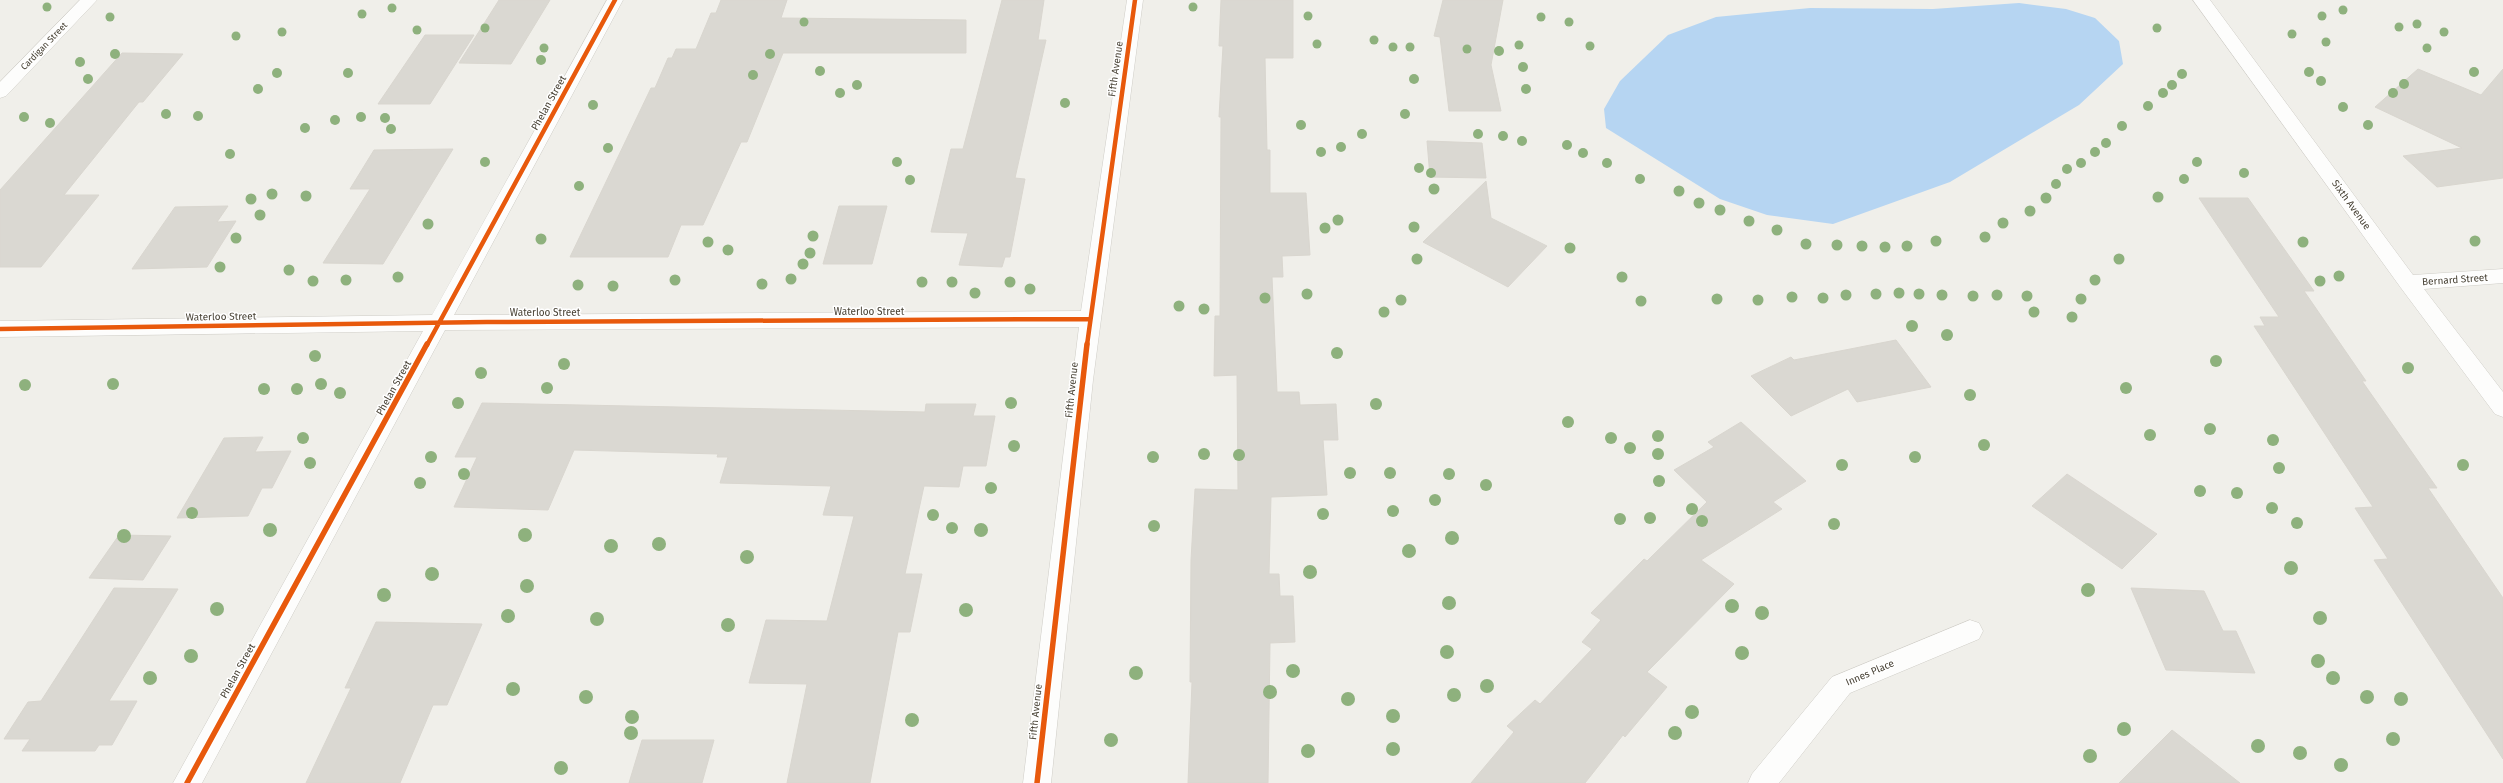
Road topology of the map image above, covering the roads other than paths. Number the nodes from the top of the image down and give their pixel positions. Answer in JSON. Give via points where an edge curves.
{"nodes":[{"id":1,"x":89,"y":0,"type":"edge"},
{"id":2,"x":615,"y":0,"type":"edge"},
{"id":3,"x":1135,"y":0,"type":"edge"},
{"id":4,"x":2201,"y":0,"type":"edge"},
{"id":5,"x":0,"y":92,"type":"edge"},
{"id":6,"x":2503,"y":276,"type":"edge"},
{"id":7,"x":2408,"y":283,"type":"junction"},
{"id":8,"x":1090,"y":319,"type":"junction"},
{"id":9,"x":440,"y":323,"type":"junction"},
{"id":10,"x":0,"y":329,"type":"edge"},
{"id":11,"x":2503,"y":408,"type":"edge"},
{"id":12,"x":1970,"y":631,"type":"dead end"},
{"id":13,"x":187,"y":783,"type":"edge"},
{"id":14,"x":1037,"y":783,"type":"edge"},
{"id":15,"x":1762,"y":783,"type":"edge"}],
"edges":[{"from":1,"to":5,"type":"street","name":"Cardigan Street"},
{"from":2,"to":9,"type":"street","name":"Phelan Street"},
{"from":3,"to":8,"type":"street","name":"Fifth Avenue"},
{"from":4,"to":7,"type":"street","name":"Sixth Avenue"},
{"from":6,"to":7,"type":"street","name":"Bernard Street"},
{"from":7,"to":11,"type":"street","name":"Sixth Avenue"},
{"from":8,"to":9,"type":"street","name":"Waterloo Street"},
{"from":8,"to":14,"type":"street","name":"Fifth Avenue"},
{"from":9,"to":10,"type":"street","name":"Waterloo Street"},
{"from":9,"to":13,"type":"street","name":"Phelan Street"},
{"from":12,"to":15,"type":"street","name":"Innes Place","via":[[1841,685]]}]}
